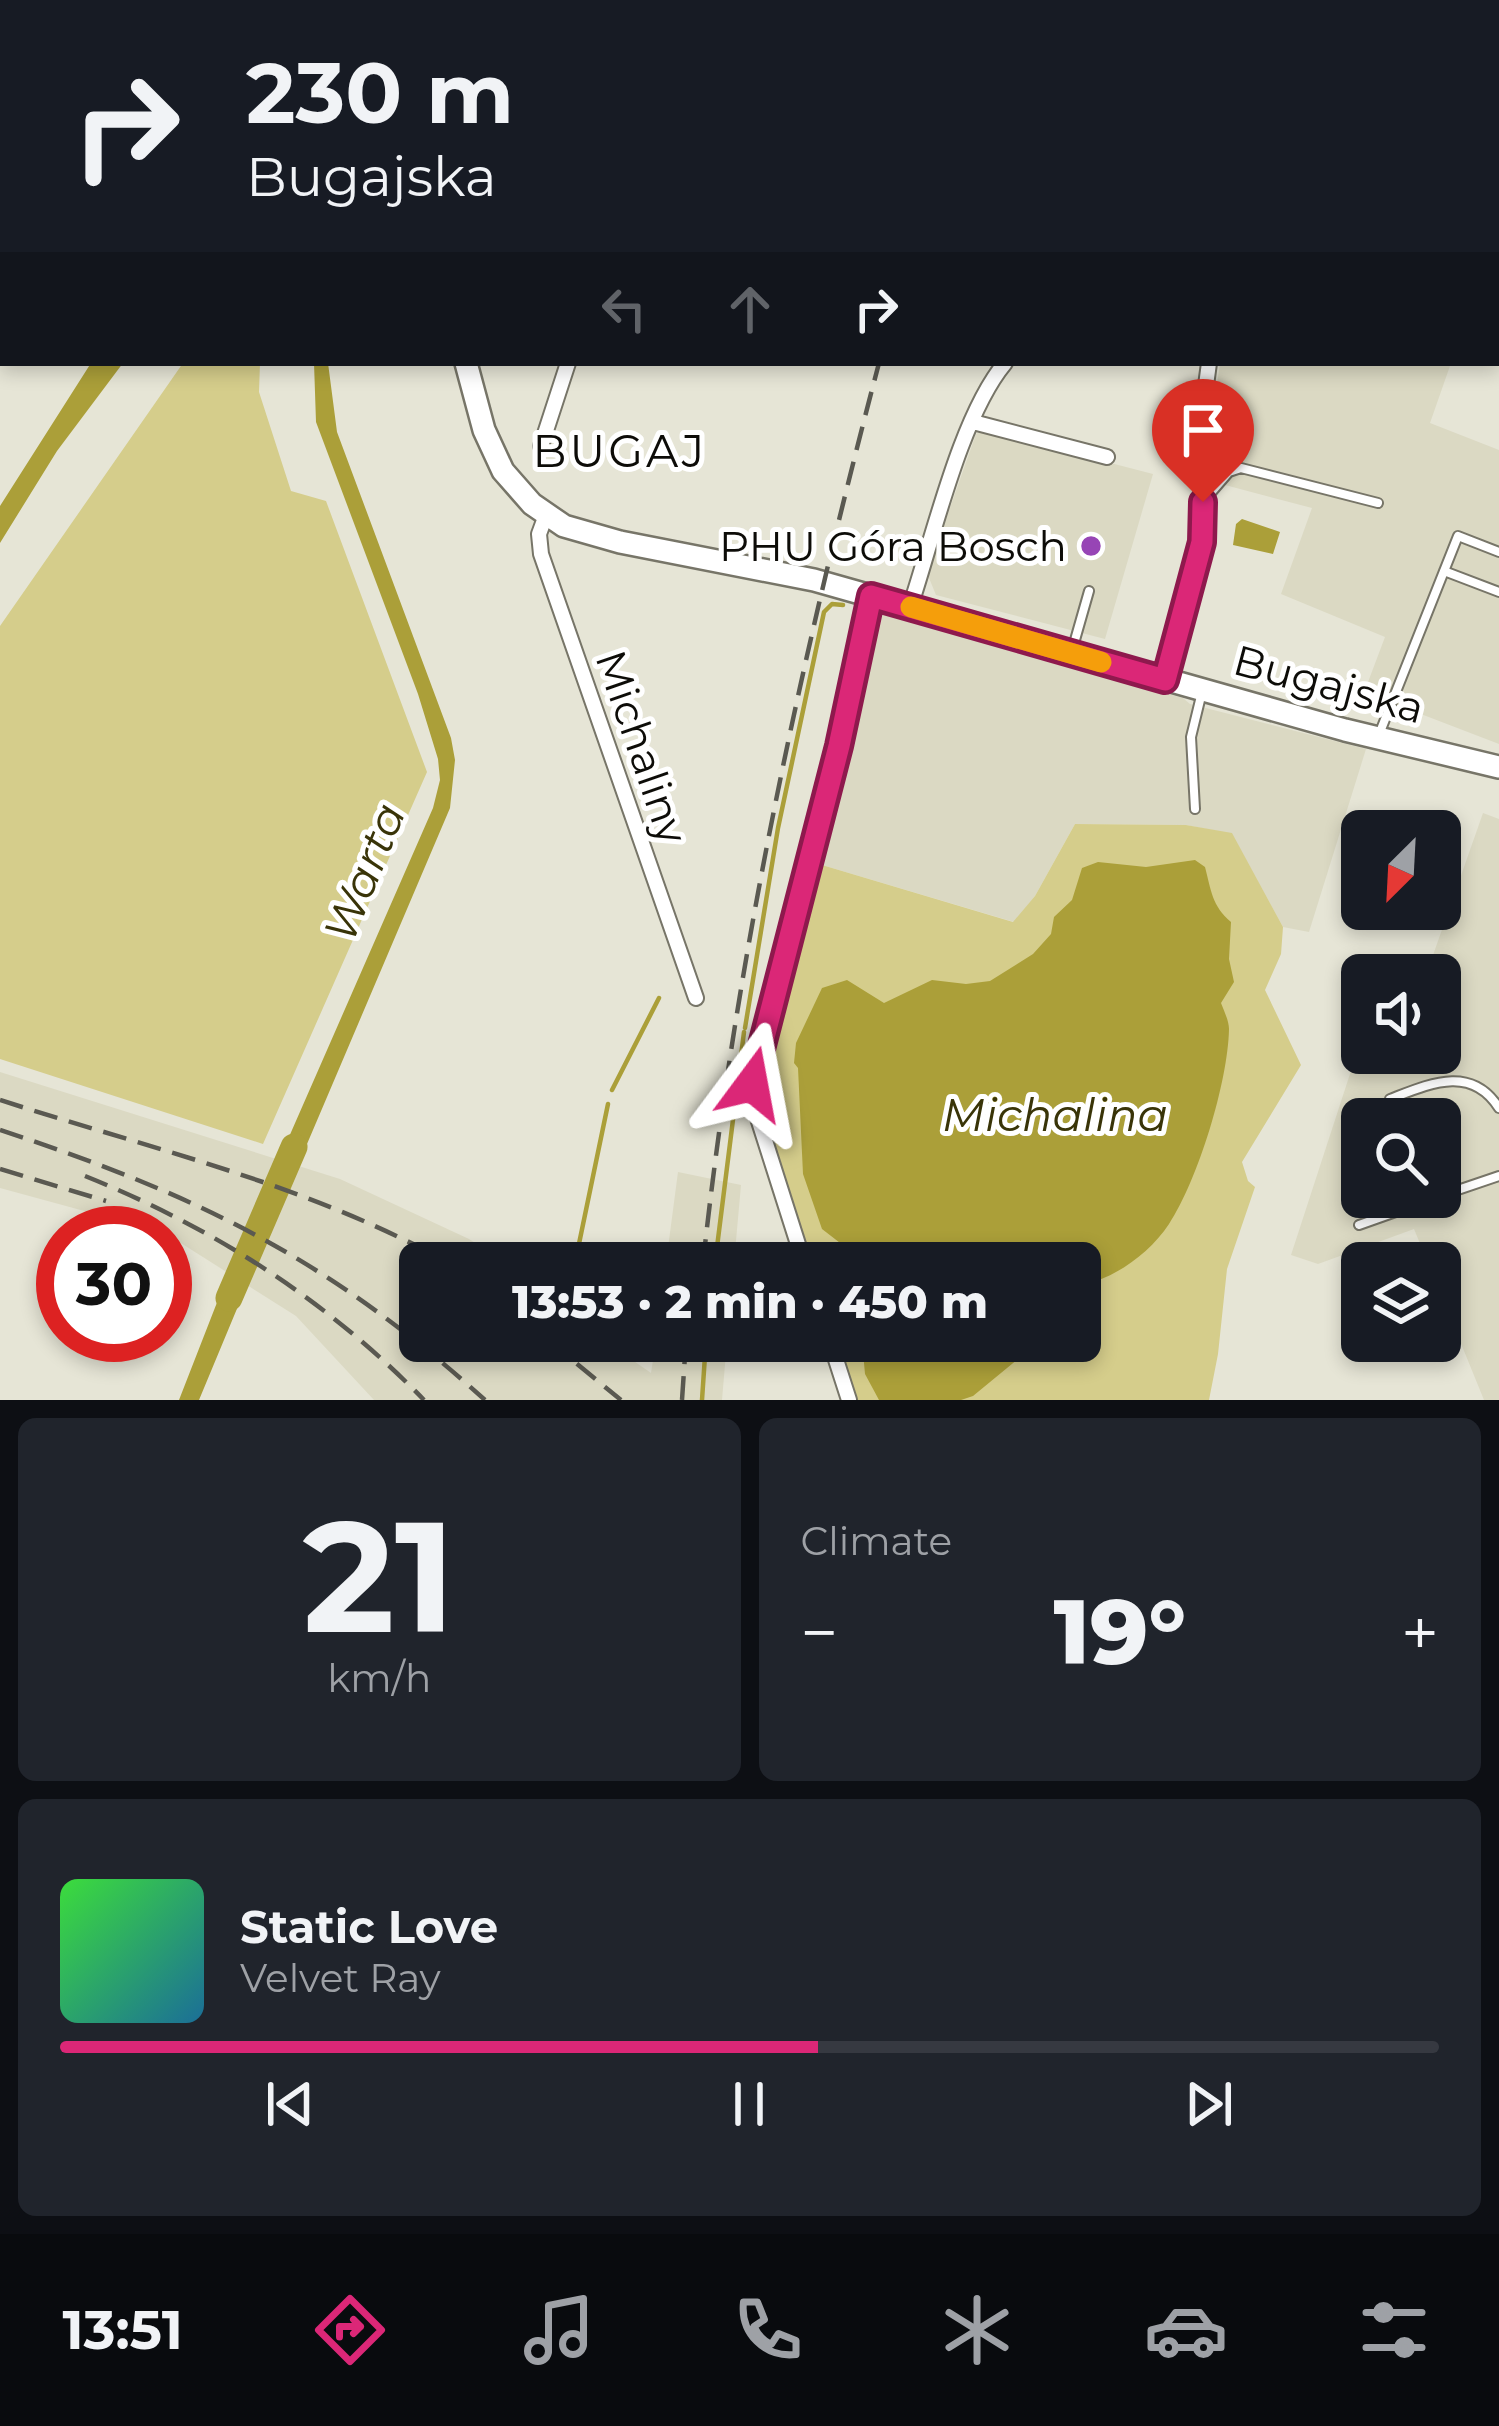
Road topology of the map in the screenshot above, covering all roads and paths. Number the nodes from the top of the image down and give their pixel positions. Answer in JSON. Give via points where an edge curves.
{"nodes":[{"id":1,"x":467,"y":366,"type":"edge"},
{"id":2,"x":567,"y":366,"type":"edge"},
{"id":3,"x":1002,"y":366,"type":"edge"},
{"id":4,"x":1209,"y":366,"type":"edge"},
{"id":5,"x":973,"y":422,"type":"junction"},
{"id":6,"x":541,"y":446,"type":"dead end"},
{"id":7,"x":1107,"y":457,"type":"dead end"},
{"id":8,"x":1203,"y":502,"type":"junction"},
{"id":9,"x":1378,"y":503,"type":"dead end"},
{"id":10,"x":545,"y":515,"type":"junction"},
{"id":11,"x":1499,"y":551,"type":"edge"},
{"id":12,"x":1444,"y":571,"type":"junction"},
{"id":13,"x":1089,"y":591,"type":"dead end"},
{"id":14,"x":1499,"y":592,"type":"edge"},
{"id":15,"x":871,"y":596,"type":"junction"},
{"id":16,"x":910,"y":607,"type":"junction"},
{"id":17,"x":1071,"y":653,"type":"junction"},
{"id":18,"x":1165,"y":680,"type":"junction"},
{"id":19,"x":1202,"y":690,"type":"junction"},
{"id":20,"x":1378,"y":738,"type":"junction"},
{"id":21,"x":1499,"y":774,"type":"edge"},
{"id":22,"x":1195,"y":808,"type":"dead end"},
{"id":23,"x":695,"y":998,"type":"dead end"},
{"id":24,"x":1393,"y":1098,"type":"edge"},
{"id":25,"x":1499,"y":1108,"type":"edge"},
{"id":26,"x":1499,"y":1176,"type":"edge"},
{"id":27,"x":1461,"y":1189,"type":"edge"},
{"id":28,"x":1379,"y":1218,"type":"edge"},
{"id":29,"x":1359,"y":1225,"type":"dead end"},
{"id":30,"x":797,"y":1242,"type":"edge"},
{"id":31,"x":837,"y":1362,"type":"edge"},
{"id":32,"x":849,"y":1400,"type":"edge"}],
"edges":[{"from":1,"to":10,"type":"main road","name":"Bugajska","via":[[492,450]]},
{"from":2,"to":6,"type":"street"},
{"from":3,"to":5,"type":"street"},
{"from":4,"to":8,"type":"street","name":"Bugajska","via":[[1197,452]]},
{"from":5,"to":7,"type":"street"},
{"from":5,"to":16,"type":"street"},
{"from":8,"to":9,"type":"lane","via":[[1241,468]]},
{"from":8,"to":18,"type":"street","name":"Bugajska","via":[[1202,542]]},
{"from":10,"to":15,"type":"main road","name":"Bugajska","via":[[586,534]]},
{"from":10,"to":23,"type":"street","name":"Michaliny","via":[[541,554]]},
{"from":11,"to":12,"type":"lane","via":[[1458,536]]},
{"from":12,"to":14,"type":"lane"},
{"from":12,"to":20,"type":"lane"},
{"from":13,"to":17,"type":"lane"},
{"from":15,"to":16,"type":"main road","name":"Bugajska"},
{"from":15,"to":30,"type":"street","via":[[752,1084]]},
{"from":16,"to":17,"type":"main road","name":"Bugajska"},
{"from":17,"to":18,"type":"main road","name":"Bugajska"},
{"from":18,"to":19,"type":"main road","name":"Bugajska"},
{"from":19,"to":20,"type":"main road","name":"Bugajska"},
{"from":19,"to":22,"type":"lane","via":[[1191,746]]},
{"from":20,"to":21,"type":"main road","name":"Bugajska"},
{"from":24,"to":25,"type":"lane","via":[[1451,1079],[1486,1091]]},
{"from":26,"to":27,"type":"lane"},
{"from":28,"to":29,"type":"lane"},
{"from":31,"to":32,"type":"street"}]}
